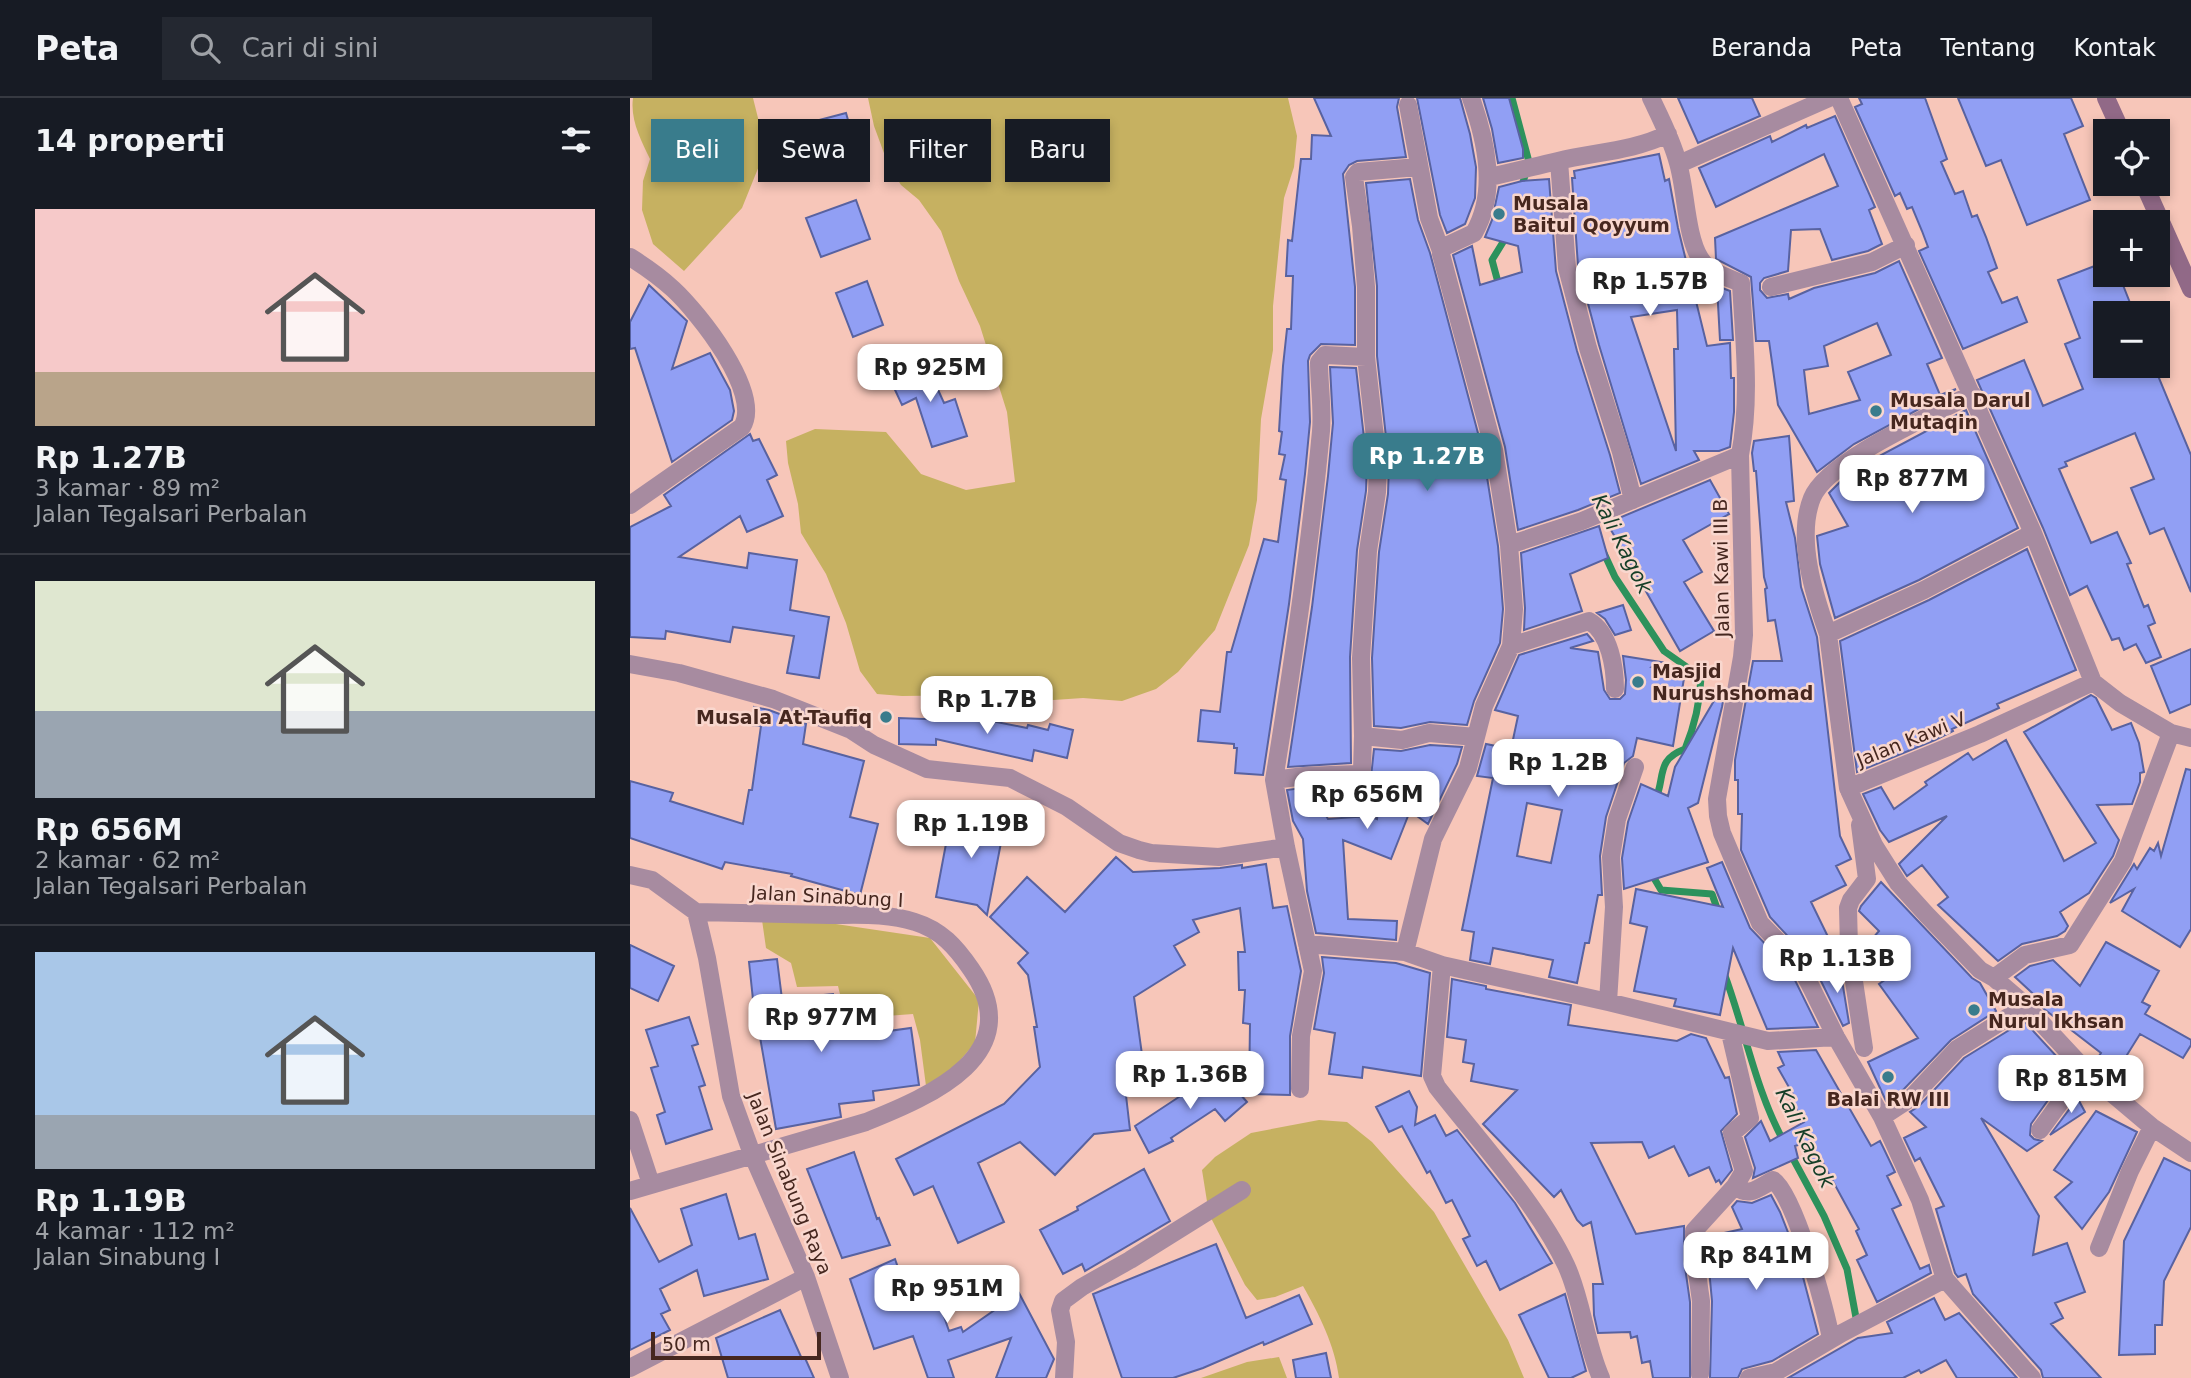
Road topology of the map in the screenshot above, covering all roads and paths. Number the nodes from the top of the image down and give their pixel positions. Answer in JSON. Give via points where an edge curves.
{"nodes":[{"id":1,"x":1471,"y":98,"type":"edge"},
{"id":2,"x":1651,"y":98,"type":"edge"},
{"id":3,"x":1839,"y":98,"type":"edge"},
{"id":4,"x":2106,"y":98,"type":"edge"},
{"id":5,"x":1823,"y":99,"type":"edge"},
{"id":6,"x":1408,"y":104,"type":"dead end"},
{"id":7,"x":2116,"y":119,"type":"edge"},
{"id":8,"x":1668,"y":134,"type":"junction"},
{"id":9,"x":1559,"y":161,"type":"junction"},
{"id":10,"x":1679,"y":164,"type":"junction"},
{"id":11,"x":1419,"y":167,"type":"junction"},
{"id":12,"x":1490,"y":177,"type":"junction"},
{"id":13,"x":2149,"y":196,"type":"edge"},
{"id":14,"x":1906,"y":244,"type":"junction"},
{"id":15,"x":1441,"y":251,"type":"junction"},
{"id":16,"x":630,"y":257,"type":"edge"},
{"id":17,"x":1771,"y":287,"type":"dead end"},
{"id":18,"x":2191,"y":289,"type":"edge"},
{"id":19,"x":1366,"y":357,"type":"junction"},
{"id":20,"x":1972,"y":394,"type":"junction"},
{"id":21,"x":1740,"y":455,"type":"junction"},
{"id":22,"x":1633,"y":500,"type":"junction"},
{"id":23,"x":630,"y":505,"type":"edge"},
{"id":24,"x":2033,"y":533,"type":"junction"},
{"id":25,"x":1509,"y":545,"type":"junction"},
{"id":26,"x":1828,"y":634,"type":"junction"},
{"id":27,"x":1511,"y":646,"type":"junction"},
{"id":28,"x":630,"y":664,"type":"edge"},
{"id":29,"x":2093,"y":682,"type":"junction"},
{"id":30,"x":1615,"y":690,"type":"dead end"},
{"id":31,"x":2171,"y":733,"type":"junction"},
{"id":32,"x":1363,"y":736,"type":"junction"},
{"id":33,"x":1476,"y":737,"type":"junction"},
{"id":34,"x":2191,"y":738,"type":"edge"},
{"id":35,"x":1634,"y":767,"type":"dead end"},
{"id":36,"x":1274,"y":780,"type":"junction"},
{"id":37,"x":1848,"y":788,"type":"junction"},
{"id":38,"x":1859,"y":811,"type":"junction"},
{"id":39,"x":1286,"y":847,"type":"junction"},
{"id":40,"x":630,"y":876,"type":"edge"},
{"id":41,"x":696,"y":912,"type":"junction"},
{"id":42,"x":1307,"y":944,"type":"junction"},
{"id":43,"x":1849,"y":948,"type":"junction"},
{"id":44,"x":1405,"y":952,"type":"junction"},
{"id":45,"x":1442,"y":965,"type":"junction"},
{"id":46,"x":1807,"y":976,"type":"junction"},
{"id":47,"x":1994,"y":978,"type":"junction"},
{"id":48,"x":1608,"y":1002,"type":"junction"},
{"id":49,"x":2026,"y":1006,"type":"junction"},
{"id":50,"x":1735,"y":1034,"type":"junction"},
{"id":51,"x":1836,"y":1037,"type":"junction"},
{"id":52,"x":1864,"y":1048,"type":"dead end"},
{"id":53,"x":2088,"y":1073,"type":"junction"},
{"id":54,"x":1300,"y":1089,"type":"dead end"},
{"id":55,"x":1882,"y":1117,"type":"junction"},
{"id":56,"x":630,"y":1120,"type":"edge"},
{"id":57,"x":2152,"y":1127,"type":"junction"},
{"id":58,"x":2040,"y":1129,"type":"dead end"},
{"id":59,"x":2191,"y":1153,"type":"edge"},
{"id":60,"x":752,"y":1154,"type":"junction"},
{"id":61,"x":651,"y":1184,"type":"junction"},
{"id":62,"x":1735,"y":1186,"type":"junction"},
{"id":63,"x":1242,"y":1190,"type":"dead end"},
{"id":64,"x":630,"y":1191,"type":"edge"},
{"id":65,"x":2099,"y":1248,"type":"dead end"},
{"id":66,"x":806,"y":1276,"type":"junction"},
{"id":67,"x":1945,"y":1279,"type":"junction"},
{"id":68,"x":1837,"y":1336,"type":"junction"},
{"id":69,"x":630,"y":1368,"type":"edge"},
{"id":70,"x":1699,"y":1377,"type":"edge"},
{"id":71,"x":840,"y":1378,"type":"edge"},
{"id":72,"x":1064,"y":1378,"type":"edge"},
{"id":73,"x":1601,"y":1378,"type":"edge"},
{"id":74,"x":1749,"y":1378,"type":"edge"},
{"id":75,"x":2032,"y":1378,"type":"edge"}],
"edges":[{"from":1,"to":12,"type":"street"},
{"from":2,"to":8,"type":"street","name":"Jalan Kawi III B"},
{"from":3,"to":14,"type":"street"},
{"from":4,"to":7,"type":"main road"},
{"from":5,"to":10,"type":"street"},
{"from":6,"to":11,"type":"street"},
{"from":8,"to":9,"type":"street","via":[[1628,149]]},
{"from":8,"to":10,"type":"street","name":"Jalan Kawi III B"},
{"from":9,"to":12,"type":"street"},
{"from":9,"to":22,"type":"street","via":[[1567,268]]},
{"from":10,"to":21,"type":"street","name":"Jalan Kawi III B","via":[[1700,259],[1709,269],[1741,283],[1747,387]]},
{"from":11,"to":15,"type":"street"},
{"from":11,"to":19,"type":"street","via":[[1358,172],[1354,177],[1366,286]]},
{"from":12,"to":15,"type":"street","via":[[1475,233]]},
{"from":13,"to":18,"type":"main road"},
{"from":14,"to":17,"type":"street","via":[[1872,262]]},
{"from":14,"to":20,"type":"street"},
{"from":15,"to":25,"type":"street","via":[[1494,450]]},
{"from":16,"to":23,"type":"street","via":[[676,292],[708,328],[742,387],[748,410],[742,426]]},
{"from":19,"to":32,"type":"street","via":[[1378,464],[1361,658]]},
{"from":19,"to":36,"type":"street","via":[[1325,355],[1319,362],[1321,429],[1312,515]]},
{"from":20,"to":24,"type":"street"},
{"from":20,"to":26,"type":"street","name":"Jalan Kawi V","via":[[1864,452],[1827,476],[1812,497],[1807,562]]},
{"from":21,"to":22,"type":"street"},
{"from":21,"to":46,"type":"street","name":"Jalan Kawi III B","via":[[1743,646],[1718,816],[1760,923]]},
{"from":22,"to":25,"type":"street"},
{"from":24,"to":26,"type":"street"},
{"from":24,"to":29,"type":"street"},
{"from":25,"to":27,"type":"street","via":[[1514,610]]},
{"from":26,"to":37,"type":"street","name":"Jalan Kawi V"},
{"from":27,"to":30,"type":"street","via":[[1590,621],[1608,648]]},
{"from":27,"to":33,"type":"street","via":[[1484,706]]},
{"from":28,"to":39,"type":"street","via":[[773,699],[851,730],[927,769],[1010,778],[1067,807],[1119,843],[1139,850],[1219,857]]},
{"from":29,"to":31,"type":"street"},
{"from":29,"to":37,"type":"street","name":"Jalan Kawi V"},
{"from":31,"to":34,"type":"street"},
{"from":31,"to":47,"type":"street","via":[[2123,861],[2073,940],[2066,947],[2025,955]]},
{"from":32,"to":33,"type":"street","via":[[1402,740],[1429,733]]},
{"from":32,"to":36,"type":"street","via":[[1364,764],[1357,774]]},
{"from":33,"to":44,"type":"street","via":[[1468,768],[1433,839]]},
{"from":35,"to":48,"type":"street","via":[[1617,819],[1611,857],[1614,907]]},
{"from":36,"to":39,"type":"street"},
{"from":37,"to":38,"type":"street"},
{"from":38,"to":43,"type":"street","via":[[1867,879],[1848,908]]},
{"from":38,"to":47,"type":"street","via":[[1898,883],[1980,970]]},
{"from":39,"to":42,"type":"street"},
{"from":40,"to":41,"type":"street","via":[[652,880]]},
{"from":41,"to":60,"type":"street","name":"Jalan Sinabung Raya","via":[[732,1096]]},
{"from":41,"to":60,"type":"street","name":"Jalan Sinabung I","via":[[892,916],[915,921],[936,930],[957,948],[986,998],[990,1021],[986,1040],[947,1083],[866,1122]]},
{"from":42,"to":44,"type":"street"},
{"from":42,"to":54,"type":"street","via":[[1313,971],[1301,1036]]},
{"from":43,"to":46,"type":"street"},
{"from":43,"to":52,"type":"street"},
{"from":44,"to":45,"type":"street"},
{"from":45,"to":48,"type":"street"},
{"from":45,"to":73,"type":"street","via":[[1432,1076],[1541,1223],[1567,1266]]},
{"from":46,"to":51,"type":"street","name":"Jalan Kawi III B"},
{"from":47,"to":49,"type":"street"},
{"from":48,"to":50,"type":"street"},
{"from":49,"to":53,"type":"street"},
{"from":49,"to":55,"type":"street","via":[[1957,1049],[1911,1098]]},
{"from":50,"to":51,"type":"street","via":[[1768,1041]]},
{"from":50,"to":62,"type":"street","via":[[1750,1118],[1732,1133],[1744,1171]]},
{"from":51,"to":55,"type":"street","name":"Jalan Kawi III B"},
{"from":53,"to":57,"type":"street"},
{"from":53,"to":58,"type":"street"},
{"from":55,"to":67,"type":"street","name":"Jalan Kawi III B","via":[[1920,1200]]},
{"from":56,"to":61,"type":"street"},
{"from":57,"to":59,"type":"street"},
{"from":57,"to":65,"type":"street"},
{"from":60,"to":61,"type":"street","name":"Jalan Sinabung I"},
{"from":60,"to":66,"type":"street","name":"Jalan Sinabung Raya"},
{"from":61,"to":64,"type":"street","name":"Jalan Sinabung I"},
{"from":62,"to":68,"type":"street","via":[[1749,1193],[1773,1180],[1780,1187]]},
{"from":62,"to":70,"type":"street","via":[[1694,1231],[1701,1301]]},
{"from":63,"to":72,"type":"street","via":[[1063,1301]]},
{"from":66,"to":69,"type":"street"},
{"from":66,"to":71,"type":"street","name":"Jalan Sinabung Raya"},
{"from":67,"to":68,"type":"street"},
{"from":67,"to":75,"type":"street"},
{"from":68,"to":74,"type":"street","via":[[1776,1372]]}]}
